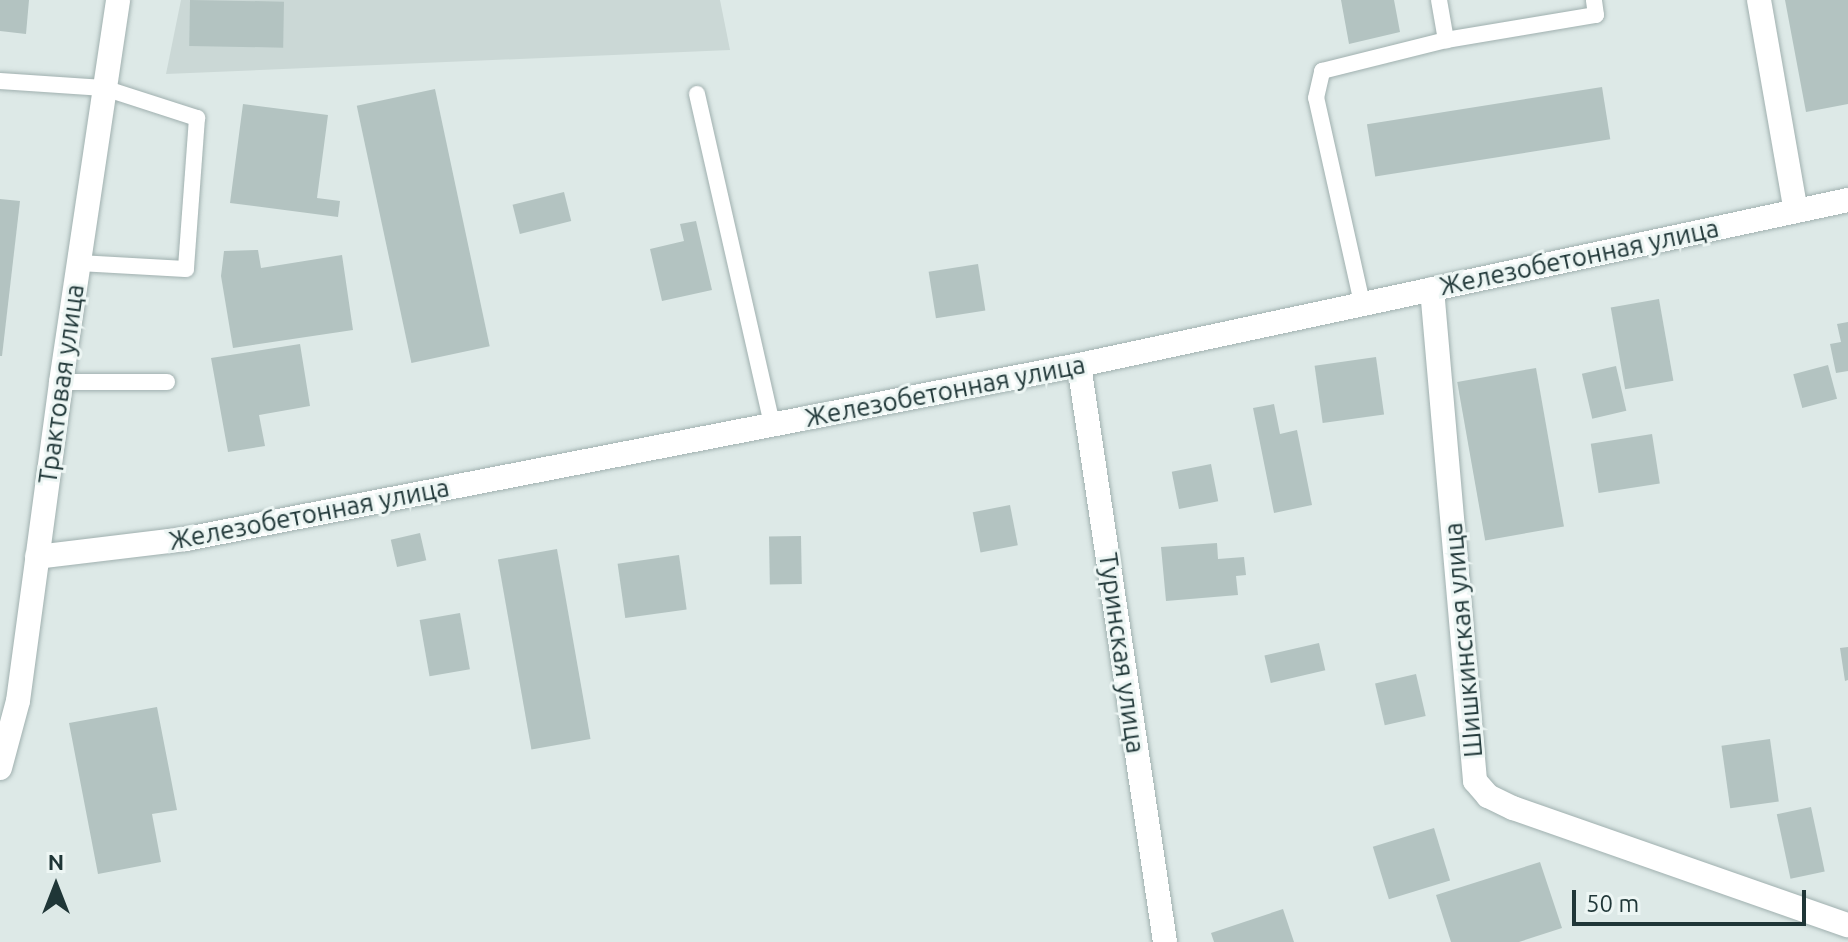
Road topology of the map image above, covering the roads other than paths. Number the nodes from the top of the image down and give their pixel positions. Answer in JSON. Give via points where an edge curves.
{"nodes":[{"id":1,"x":118,"y":0,"type":"edge"},
{"id":2,"x":1439,"y":0,"type":"edge"},
{"id":3,"x":1594,"y":0,"type":"edge"},
{"id":4,"x":1759,"y":0,"type":"edge"},
{"id":5,"x":1446,"y":40,"type":"junction"},
{"id":6,"x":0,"y":81,"type":"edge"},
{"id":7,"x":104,"y":88,"type":"junction"},
{"id":8,"x":697,"y":94,"type":"dead end"},
{"id":9,"x":1848,"y":200,"type":"edge"},
{"id":10,"x":1796,"y":211,"type":"junction"},
{"id":11,"x":78,"y":263,"type":"junction"},
{"id":12,"x":1432,"y":289,"type":"junction"},
{"id":13,"x":1362,"y":303,"type":"junction"},
{"id":14,"x":1079,"y":365,"type":"junction"},
{"id":15,"x":61,"y":382,"type":"junction"},
{"id":16,"x":167,"y":382,"type":"dead end"},
{"id":17,"x":772,"y":425,"type":"junction"},
{"id":18,"x":37,"y":557,"type":"junction"},
{"id":19,"x":0,"y":768,"type":"edge"},
{"id":20,"x":1848,"y":925,"type":"edge"},
{"id":21,"x":1165,"y":942,"type":"edge"}],
"edges":[{"from":1,"to":7,"type":"street","name":"Трактовая улица"},
{"from":2,"to":5,"type":"lane"},
{"from":3,"to":5,"type":"lane","via":[[1596,15]]},
{"from":4,"to":10,"type":"street"},
{"from":5,"to":13,"type":"lane","via":[[1322,71],[1316,98]]},
{"from":6,"to":7,"type":"lane"},
{"from":7,"to":11,"type":"street","name":"Трактовая улица"},
{"from":7,"to":11,"type":"lane","via":[[197,118],[186,269]]},
{"from":8,"to":17,"type":"lane"},
{"from":9,"to":10,"type":"street","name":"Железобетонная улица"},
{"from":10,"to":12,"type":"street","name":"Железобетонная улица"},
{"from":11,"to":15,"type":"street","name":"Трактовая улица"},
{"from":12,"to":13,"type":"street","name":"Железобетонная улица"},
{"from":12,"to":20,"type":"street","name":"Шишкинская улица","via":[[1475,781],[1488,796],[1513,808]]},
{"from":13,"to":14,"type":"street","name":"Железобетонная улица"},
{"from":14,"to":17,"type":"street","name":"Железобетонная улица"},
{"from":14,"to":21,"type":"street","name":"Туринская улица"},
{"from":15,"to":16,"type":"lane"},
{"from":15,"to":18,"type":"street","name":"Трактовая улица"},
{"from":17,"to":18,"type":"street","name":"Железобетонная улица","via":[[186,539]]},
{"from":18,"to":19,"type":"street","name":"Трактовая улица","via":[[18,701]]}]}
